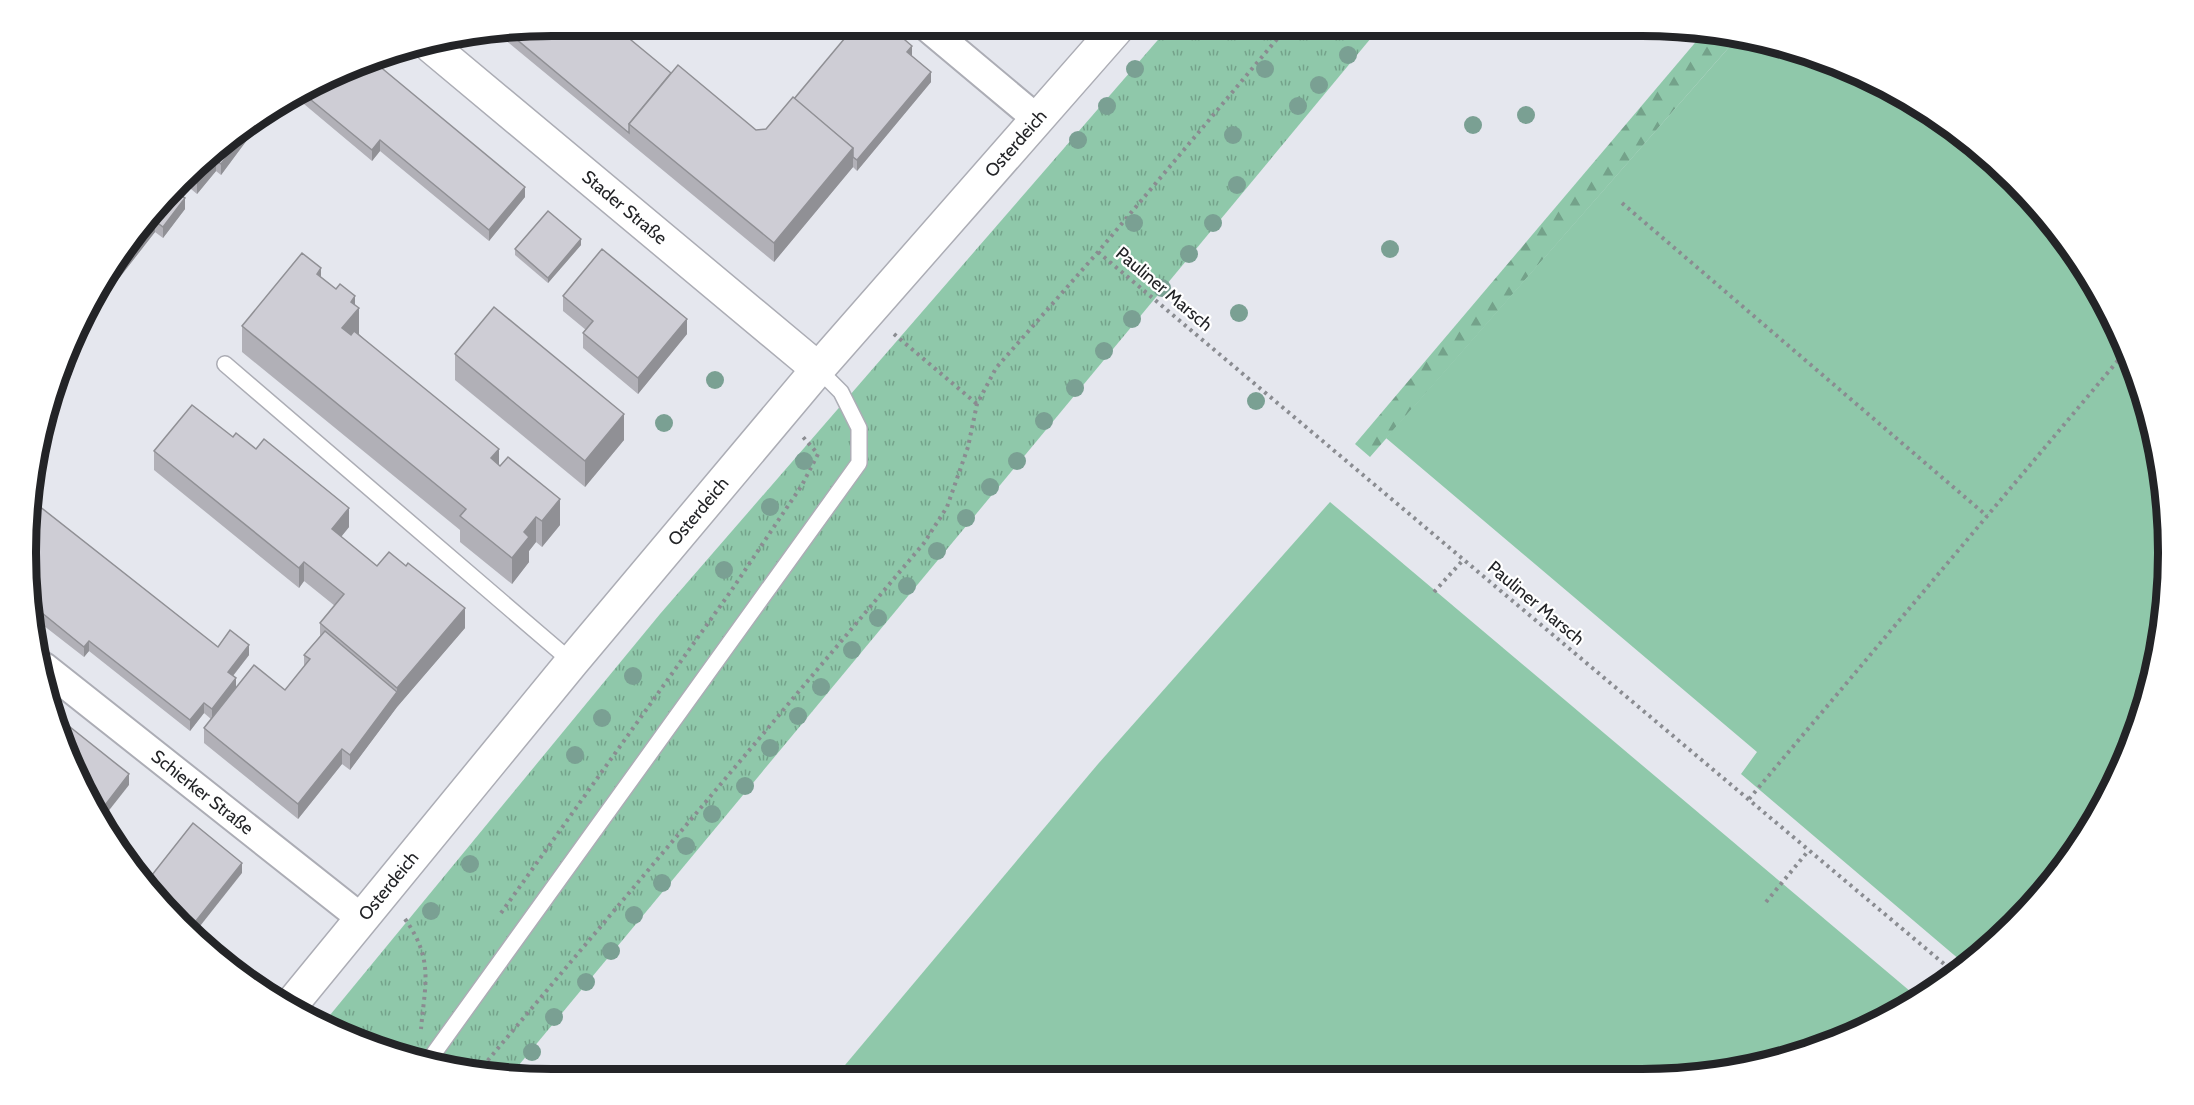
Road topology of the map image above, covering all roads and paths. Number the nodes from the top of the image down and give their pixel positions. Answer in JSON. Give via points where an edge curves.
{"nodes":[{"id":1,"x":938,"y":36,"type":"edge"},
{"id":2,"x":1110,"y":36,"type":"edge"},
{"id":3,"x":1280,"y":36,"type":"edge"},
{"id":4,"x":436,"y":50,"type":"edge"},
{"id":5,"x":1037,"y":119,"type":"junction"},
{"id":6,"x":1622,"y":203,"type":"dead end"},
{"id":7,"x":1098,"y":252,"type":"junction"},
{"id":8,"x":891,"y":332,"type":"dead end"},
{"id":9,"x":2120,"y":358,"type":"edge"},
{"id":10,"x":225,"y":364,"type":"dead end"},
{"id":11,"x":818,"y":369,"type":"junction"},
{"id":12,"x":977,"y":404,"type":"junction"},
{"id":13,"x":802,"y":436,"type":"dead end"},
{"id":14,"x":1987,"y":516,"type":"junction"},
{"id":15,"x":1464,"y":560,"type":"junction"},
{"id":16,"x":1434,"y":592,"type":"dead end"},
{"id":17,"x":572,"y":662,"type":"junction"},
{"id":18,"x":51,"y":672,"type":"edge"},
{"id":19,"x":1749,"y":799,"type":"junction"},
{"id":20,"x":1809,"y":850,"type":"junction"},
{"id":21,"x":1766,"y":902,"type":"dead end"},
{"id":22,"x":500,"y":914,"type":"dead end"},
{"id":23,"x":361,"y":918,"type":"junction"},
{"id":24,"x":404,"y":918,"type":"dead end"},
{"id":25,"x":1948,"y":968,"type":"edge"},
{"id":26,"x":295,"y":1000,"type":"edge"},
{"id":27,"x":427,"y":1017,"type":"dead end"},
{"id":28,"x":421,"y":1026,"type":"junction"},
{"id":29,"x":421,"y":1035,"type":"dead end"},
{"id":30,"x":414,"y":1036,"type":"dead end"},
{"id":31,"x":433,"y":1054,"type":"edge"},
{"id":32,"x":484,"y":1065,"type":"edge"}],
"edges":[{"from":1,"to":5,"type":"street"},
{"from":2,"to":5,"type":"main road","name":"Osterdeich"},
{"from":3,"to":7,"type":"path"},
{"from":4,"to":11,"type":"main road","name":"Stader Straße"},
{"from":5,"to":11,"type":"main road","name":"Osterdeich"},
{"from":6,"to":14,"type":"path"},
{"from":7,"to":12,"type":"path","via":[[996,368]]},
{"from":7,"to":15,"type":"path","name":"Pauliner Marsch"},
{"from":8,"to":12,"type":"path"},
{"from":9,"to":14,"type":"path"},
{"from":10,"to":17,"type":"lane"},
{"from":11,"to":17,"type":"main road","name":"Osterdeich"},
{"from":11,"to":31,"type":"lane","via":[[841,392],[859,428],[859,463]]},
{"from":12,"to":32,"type":"path","via":[[948,507],[924,543]]},
{"from":13,"to":22,"type":"path","via":[[818,454],[802,485]]},
{"from":14,"to":19,"type":"path"},
{"from":15,"to":16,"type":"path"},
{"from":15,"to":19,"type":"path","name":"Pauliner Marsch"},
{"from":17,"to":23,"type":"main road","name":"Osterdeich"},
{"from":18,"to":23,"type":"street","name":"Schierker Straße"},
{"from":19,"to":20,"type":"path","name":"Pauliner Marsch"},
{"from":20,"to":21,"type":"path"},
{"from":20,"to":25,"type":"path","name":"Pauliner Marsch"},
{"from":23,"to":26,"type":"main road","name":"Osterdeich"},
{"from":24,"to":28,"type":"path","via":[[419,939],[426,966]]},
{"from":27,"to":28,"type":"path"},
{"from":28,"to":29,"type":"path"},
{"from":28,"to":30,"type":"path"}]}
